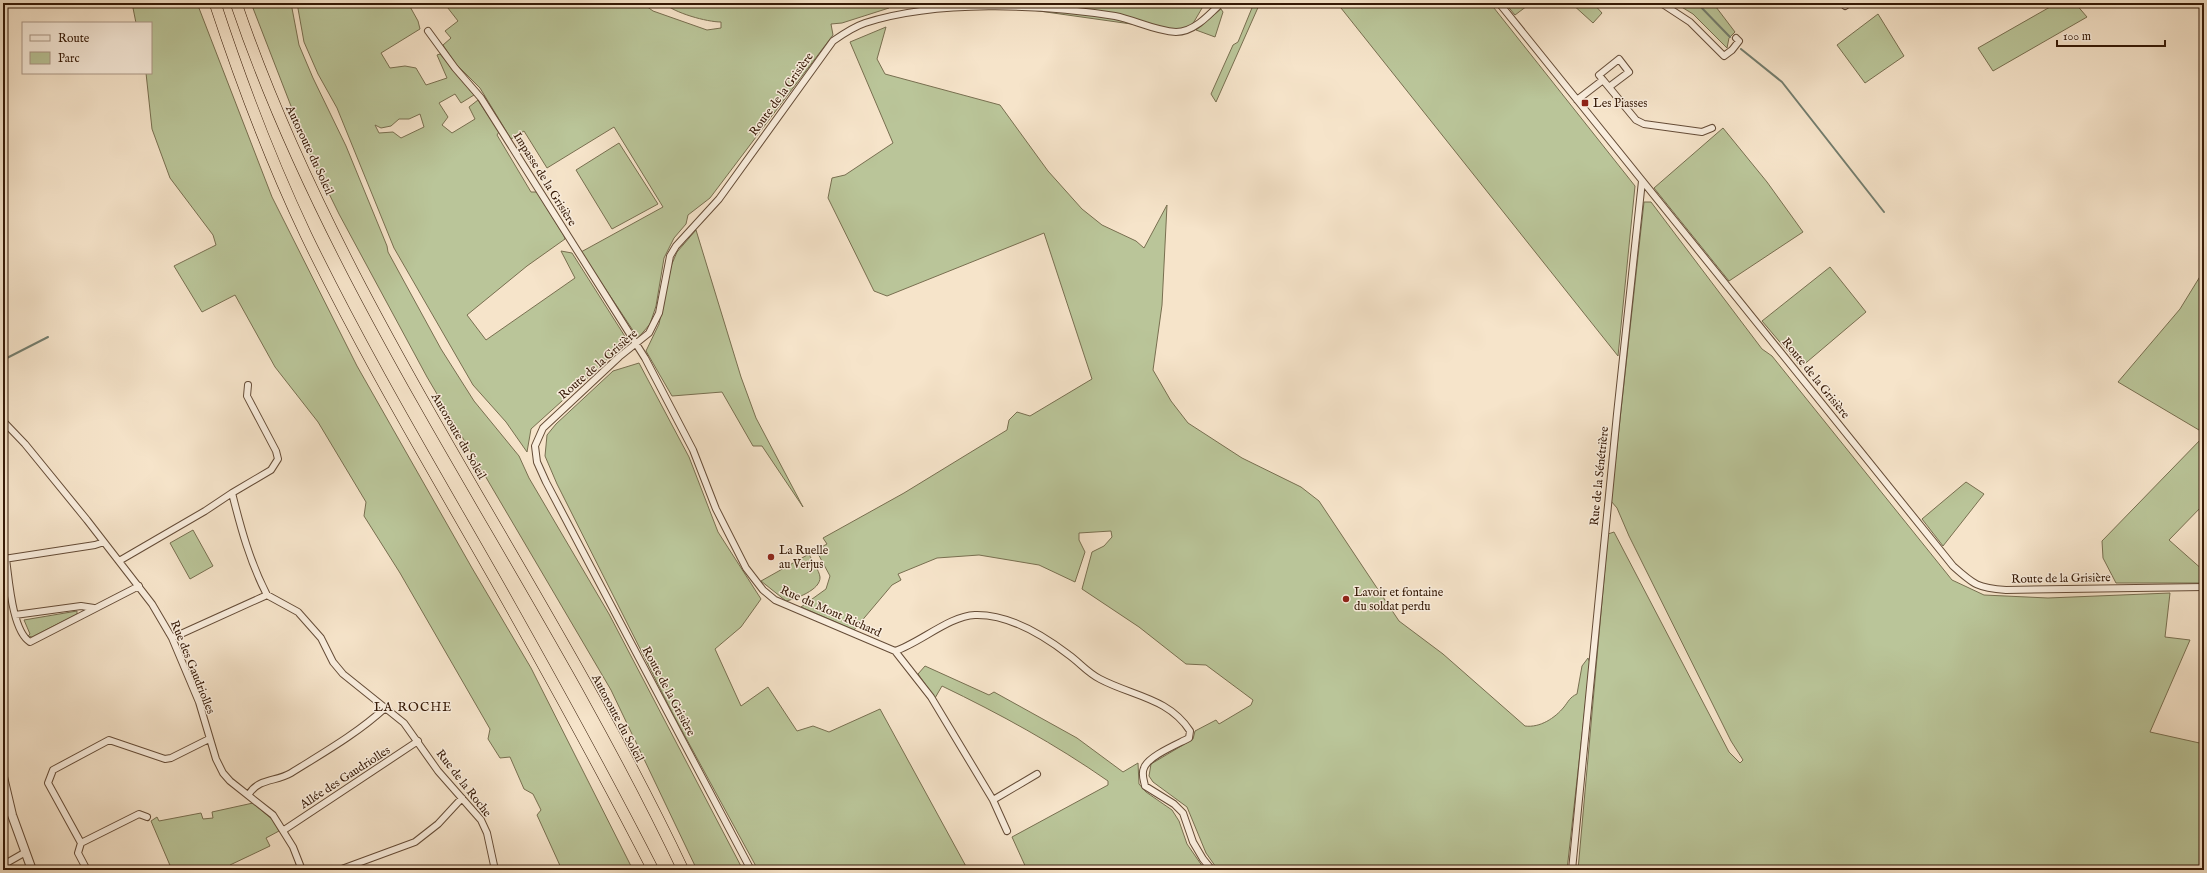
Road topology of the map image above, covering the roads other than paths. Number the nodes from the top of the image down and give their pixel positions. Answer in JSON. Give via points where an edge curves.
{"nodes":[{"id":1,"x":215,"y":3,"type":"edge"},
{"id":2,"x":236,"y":3,"type":"edge"},
{"id":3,"x":1221,"y":3,"type":"edge"},
{"id":4,"x":1499,"y":3,"type":"edge"},
{"id":5,"x":1661,"y":3,"type":"edge"},
{"id":6,"x":1842,"y":3,"type":"edge"},
{"id":7,"x":1849,"y":3,"type":"edge"},
{"id":8,"x":428,"y":30,"type":"dead end"},
{"id":9,"x":1736,"y":38,"type":"dead end"},
{"id":10,"x":1603,"y":80,"type":"junction"},
{"id":11,"x":1609,"y":87,"type":"junction"},
{"id":12,"x":1577,"y":100,"type":"junction"},
{"id":13,"x":1712,"y":128,"type":"dead end"},
{"id":14,"x":1642,"y":181,"type":"junction"},
{"id":15,"x":635,"y":344,"type":"junction"},
{"id":16,"x":248,"y":385,"type":"dead end"},
{"id":17,"x":3,"y":421,"type":"edge"},
{"id":18,"x":232,"y":493,"type":"junction"},
{"id":19,"x":104,"y":542,"type":"junction"},
{"id":20,"x":4,"y":559,"type":"edge"},
{"id":21,"x":119,"y":561,"type":"junction"},
{"id":22,"x":139,"y":586,"type":"junction"},
{"id":23,"x":2204,"y":587,"type":"edge"},
{"id":24,"x":267,"y":595,"type":"junction"},
{"id":25,"x":94,"y":608,"type":"junction"},
{"id":26,"x":15,"y":615,"type":"junction"},
{"id":27,"x":172,"y":638,"type":"junction"},
{"id":28,"x":895,"y":651,"type":"junction"},
{"id":29,"x":385,"y":708,"type":"junction"},
{"id":30,"x":209,"y":739,"type":"junction"},
{"id":31,"x":418,"y":741,"type":"junction"},
{"id":32,"x":1037,"y":774,"type":"dead end"},
{"id":33,"x":3,"y":777,"type":"edge"},
{"id":34,"x":249,"y":794,"type":"junction"},
{"id":35,"x":462,"y":798,"type":"junction"},
{"id":36,"x":993,"y":800,"type":"junction"},
{"id":37,"x":147,"y":816,"type":"dead end"},
{"id":38,"x":284,"y":830,"type":"junction"},
{"id":39,"x":1007,"y":831,"type":"dead end"},
{"id":40,"x":81,"y":843,"type":"junction"},
{"id":41,"x":24,"y":853,"type":"junction"},
{"id":42,"x":3,"y":865,"type":"edge"},
{"id":43,"x":32,"y":870,"type":"edge"},
{"id":44,"x":87,"y":870,"type":"edge"},
{"id":45,"x":302,"y":870,"type":"edge"},
{"id":46,"x":339,"y":870,"type":"edge"},
{"id":47,"x":495,"y":870,"type":"edge"},
{"id":48,"x":653,"y":870,"type":"edge"},
{"id":49,"x":683,"y":870,"type":"edge"},
{"id":50,"x":751,"y":870,"type":"edge"},
{"id":51,"x":1212,"y":870,"type":"edge"},
{"id":52,"x":1572,"y":870,"type":"edge"}],
"edges":[{"from":1,"to":48,"type":"highway","via":[[258,124],[290,199],[335,292],[421,451],[592,751]]},
{"from":2,"to":49,"type":"highway","name":"Autoroute du Soleil","via":[[264,81],[292,145],[361,285],[605,719]]},
{"from":3,"to":15,"type":"street","name":"Route de la Grisière","via":[[1207,17],[1177,32],[1116,16],[1037,8],[972,7],[919,10],[865,23],[847,32],[833,42],[719,199],[676,246],[670,256],[659,312],[649,333]]},
{"from":4,"to":12,"type":"street","name":"Route de la Grisière"},
{"from":5,"to":9,"type":"street","via":[[1690,22],[1724,56],[1739,41]]},
{"from":6,"to":7,"type":"street","via":[[1844,6]]},
{"from":8,"to":15,"type":"street","name":"Impasse de la Grisière","via":[[455,68],[481,98]]},
{"from":10,"to":11,"type":"street"},
{"from":10,"to":11,"type":"street","via":[[1599,75],[1619,59],[1629,72]]},
{"from":10,"to":12,"type":"street"},
{"from":11,"to":13,"type":"street","via":[[1636,120],[1644,124],[1702,132]]},
{"from":12,"to":14,"type":"street","name":"Route de la Grisière"},
{"from":14,"to":23,"type":"street","name":"Route de la Grisière","via":[[1953,566],[1970,582],[1984,588],[2006,590]]},
{"from":14,"to":52,"type":"street","name":"Rue de la Sénétrière","via":[[1616,414]]},
{"from":15,"to":28,"type":"street","name":"Rue du Mont Richard","via":[[645,358],[693,450],[716,510],[746,568],[762,590],[775,600],[800,612]]},
{"from":15,"to":50,"type":"street","name":"Route de la Grisière","via":[[543,428],[536,446],[537,462]]},
{"from":16,"to":18,"type":"street","via":[[247,396],[278,459],[271,470]]},
{"from":17,"to":19,"type":"street","name":"Rue des Gaudriolles","via":[[25,444]]},
{"from":18,"to":21,"type":"street"},
{"from":18,"to":24,"type":"street","via":[[243,541]]},
{"from":19,"to":20,"type":"street","via":[[95,546]]},
{"from":19,"to":21,"type":"street","name":"Rue des Gaudriolles"},
{"from":20,"to":26,"type":"street"},
{"from":21,"to":22,"type":"street","name":"Rue des Gaudriolles"},
{"from":22,"to":25,"type":"street"},
{"from":22,"to":27,"type":"street","name":"Rue des Gaudriolles"},
{"from":24,"to":27,"type":"street"},
{"from":24,"to":29,"type":"street","name":"Rue de la Roche","via":[[298,612],[320,638],[343,674]]},
{"from":25,"to":26,"type":"street","via":[[81,606]]},
{"from":25,"to":26,"type":"street","via":[[30,642]]},
{"from":27,"to":30,"type":"street","name":"Rue des Gaudriolles","via":[[199,702]]},
{"from":28,"to":36,"type":"street","name":"Rue du Mont Richard","via":[[931,697]]},
{"from":28,"to":51,"type":"street","via":[[910,646],[951,622],[974,615],[1005,619],[1051,642],[1101,680],[1155,700],[1175,713],[1190,732],[1189,738],[1148,761],[1143,776],[1145,786],[1174,804],[1183,813],[1193,842]]},
{"from":29,"to":31,"type":"street","name":"Rue de la Roche","via":[[404,723]]},
{"from":29,"to":34,"type":"street","via":[[372,720],[289,774],[262,782],[254,786]]},
{"from":30,"to":34,"type":"street","name":"Rue des Gaudriolles","via":[[223,773]]},
{"from":30,"to":40,"type":"street","via":[[164,759],[109,740],[53,770],[48,783]]},
{"from":31,"to":35,"type":"street","name":"Rue de la Roche","via":[[438,772]]},
{"from":31,"to":38,"type":"street","name":"Allée des Gaudriolles"},
{"from":32,"to":36,"type":"street"},
{"from":33,"to":41,"type":"street"},
{"from":34,"to":38,"type":"street","name":"Rue des Gaudriolles","via":[[273,815]]},
{"from":35,"to":46,"type":"street","via":[[438,824],[415,842]]},
{"from":35,"to":47,"type":"street","name":"Rue de la Roche","via":[[481,820],[487,833]]},
{"from":36,"to":39,"type":"street","name":"Rue du Mont Richard"},
{"from":37,"to":40,"type":"street","via":[[139,814]]},
{"from":38,"to":45,"type":"street","name":"Rue des Gaudriolles"},
{"from":40,"to":44,"type":"street","via":[[78,853]]},
{"from":41,"to":42,"type":"street"},
{"from":41,"to":43,"type":"street"}]}
